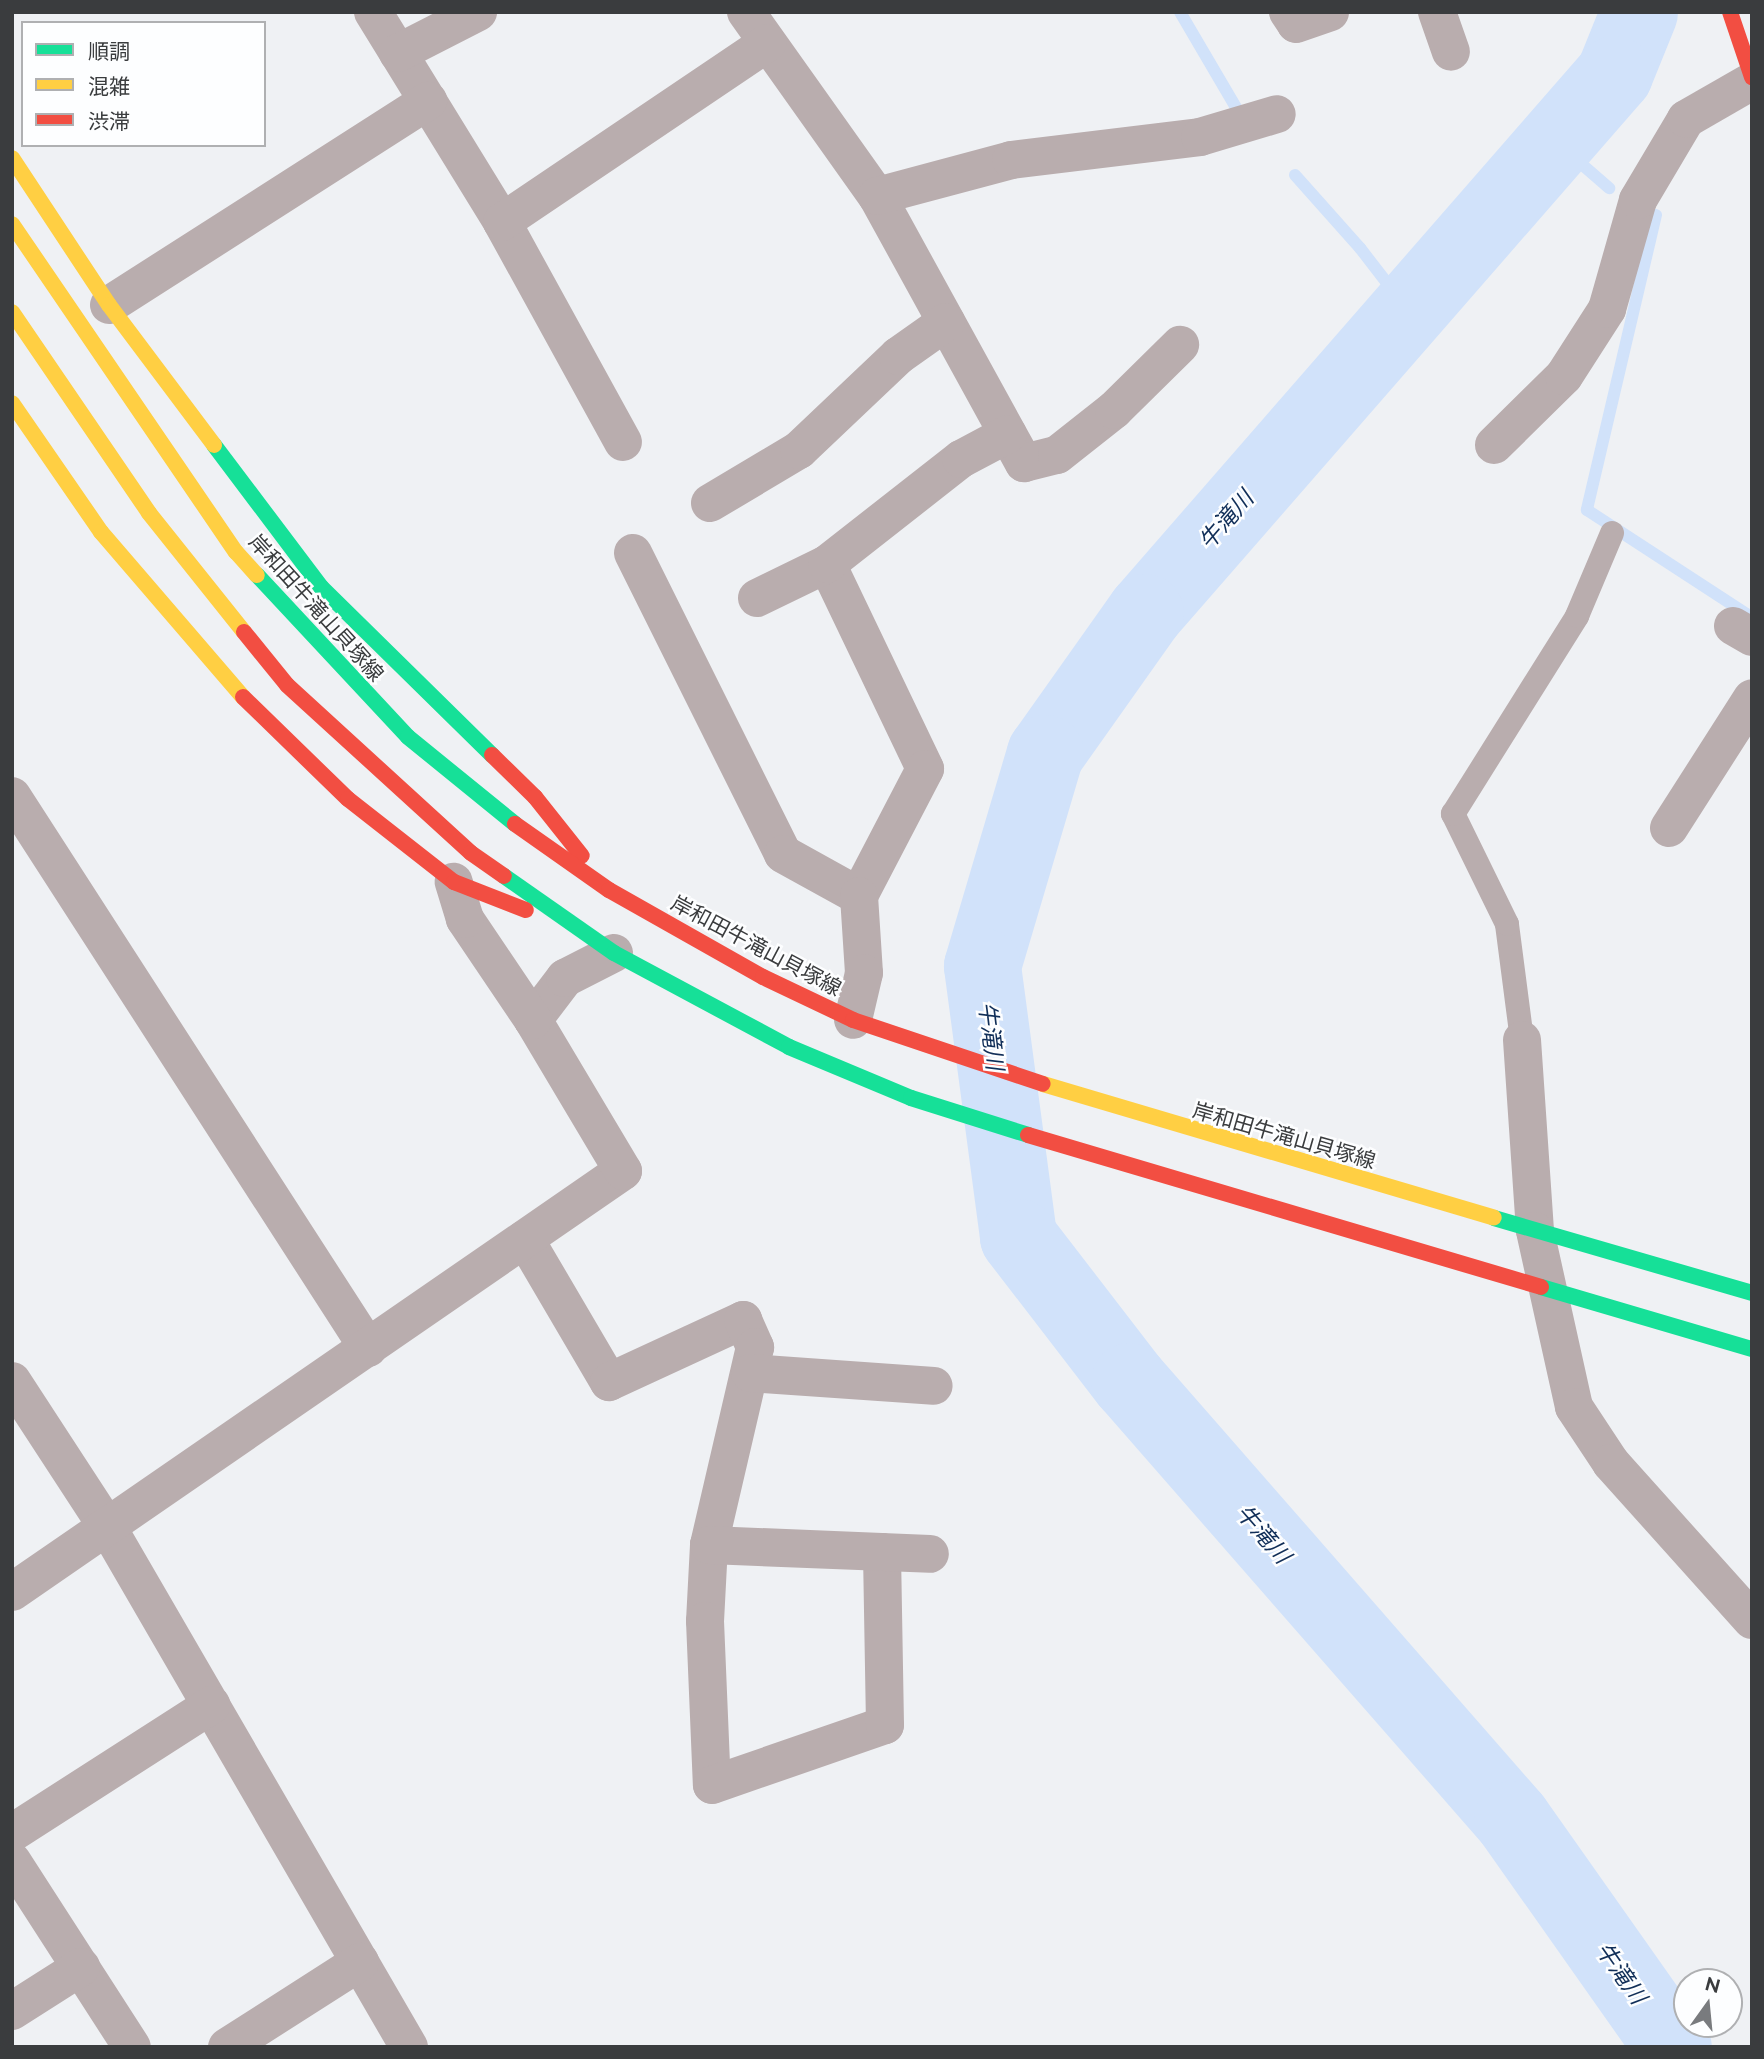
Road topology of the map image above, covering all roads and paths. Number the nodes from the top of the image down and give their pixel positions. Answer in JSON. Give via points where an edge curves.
{"nodes":[{"id":1,"x":373,"y":12,"type":"edge"},
{"id":2,"x":478,"y":12,"type":"edge"},
{"id":3,"x":746,"y":12,"type":"edge"},
{"id":4,"x":1288,"y":12,"type":"edge"},
{"id":5,"x":1330,"y":12,"type":"edge"},
{"id":6,"x":1437,"y":12,"type":"edge"},
{"id":7,"x":1730,"y":12,"type":"edge"},
{"id":8,"x":768,"y":43,"type":"junction"},
{"id":9,"x":1451,"y":52,"type":"dead end"},
{"id":10,"x":398,"y":53,"type":"junction"},
{"id":11,"x":1752,"y":79,"type":"edge"},
{"id":12,"x":428,"y":101,"type":"junction"},
{"id":13,"x":1277,"y":114,"type":"dead end"},
{"id":14,"x":12,"y":158,"type":"edge"},
{"id":15,"x":877,"y":196,"type":"junction"},
{"id":16,"x":502,"y":222,"type":"junction"},
{"id":17,"x":12,"y":224,"type":"edge"},
{"id":18,"x":109,"y":305,"type":"junction"},
{"id":19,"x":12,"y":312,"type":"edge"},
{"id":20,"x":946,"y":322,"type":"junction"},
{"id":21,"x":1180,"y":345,"type":"dead end"},
{"id":22,"x":12,"y":403,"type":"edge"},
{"id":23,"x":1008,"y":434,"type":"junction"},
{"id":24,"x":624,"y":442,"type":"dead end"},
{"id":25,"x":1494,"y":445,"type":"dead end"},
{"id":26,"x":710,"y":503,"type":"dead end"},
{"id":27,"x":1612,"y":533,"type":"dead end"},
{"id":28,"x":633,"y":554,"type":"dead end"},
{"id":29,"x":827,"y":564,"type":"junction"},
{"id":30,"x":758,"y":598,"type":"dead end"},
{"id":31,"x":1752,"y":698,"type":"edge"},
{"id":32,"x":12,"y":796,"type":"edge"},
{"id":33,"x":1669,"y":828,"type":"dead end"},
{"id":34,"x":454,"y":882,"type":"junction"},
{"id":35,"x":609,"y":890,"type":"junction"},
{"id":36,"x":859,"y":896,"type":"junction"},
{"id":37,"x":577,"y":929,"type":"junction"},
{"id":38,"x":614,"y":953,"type":"junction"},
{"id":39,"x":533,"y":1020,"type":"junction"},
{"id":40,"x":853,"y":1020,"type":"junction"},
{"id":41,"x":1522,"y":1040,"type":"joint"},
{"id":42,"x":1535,"y":1231,"type":"junction"},
{"id":43,"x":525,"y":1239,"type":"junction"},
{"id":44,"x":1547,"y":1287,"type":"junction"},
{"id":45,"x":1752,"y":1293,"type":"edge"},
{"id":46,"x":368,"y":1348,"type":"junction"},
{"id":47,"x":1752,"y":1349,"type":"edge"},
{"id":48,"x":750,"y":1373,"type":"junction"},
{"id":49,"x":12,"y":1381,"type":"edge"},
{"id":50,"x":934,"y":1385,"type":"dead end"},
{"id":51,"x":108,"y":1528,"type":"junction"},
{"id":52,"x":709,"y":1545,"type":"junction"},
{"id":53,"x":882,"y":1552,"type":"junction"},
{"id":54,"x":930,"y":1554,"type":"dead end"},
{"id":55,"x":12,"y":1592,"type":"edge"},
{"id":56,"x":1752,"y":1620,"type":"edge"},
{"id":57,"x":211,"y":1705,"type":"junction"},
{"id":58,"x":12,"y":1833,"type":"edge"},
{"id":59,"x":12,"y":1861,"type":"edge"},
{"id":60,"x":360,"y":1962,"type":"junction"},
{"id":61,"x":81,"y":1967,"type":"junction"},
{"id":62,"x":12,"y":2011,"type":"edge"},
{"id":63,"x":132,"y":2047,"type":"edge"},
{"id":64,"x":227,"y":2047,"type":"edge"},
{"id":65,"x":409,"y":2047,"type":"edge"}],
"edges":[{"from":1,"to":10,"type":"street"},
{"from":2,"to":10,"type":"street"},
{"from":3,"to":8,"type":"street"},
{"from":4,"to":5,"type":"street","via":[[1296,24]]},
{"from":6,"to":9,"type":"street"},
{"from":7,"to":11,"type":"main road"},
{"from":8,"to":15,"type":"street"},
{"from":8,"to":16,"type":"street"},
{"from":10,"to":12,"type":"street"},
{"from":11,"to":25,"type":"street","via":[[1686,119],[1638,200],[1607,309],[1564,376]]},
{"from":12,"to":16,"type":"street"},
{"from":12,"to":18,"type":"street"},
{"from":13,"to":15,"type":"street","via":[[1200,137],[1011,160]]},
{"from":14,"to":18,"type":"main road"},
{"from":15,"to":20,"type":"street"},
{"from":16,"to":24,"type":"street"},
{"from":17,"to":35,"type":"main road","name":"岸和田牛滝山貝塚線","via":[[236,552],[408,737],[493,809]]},
{"from":18,"to":35,"type":"main road","via":[[321,587],[535,797]]},
{"from":19,"to":37,"type":"main road","via":[[149,513],[287,685],[471,853]]},
{"from":20,"to":23,"type":"street"},
{"from":20,"to":26,"type":"street","via":[[898,356],[799,450]]},
{"from":21,"to":23,"type":"street","via":[[1114,410],[1057,455],[1024,463]]},
{"from":22,"to":34,"type":"main road","via":[[102,532],[227,682],[348,799]]},
{"from":23,"to":29,"type":"street","via":[[961,459]]},
{"from":27,"to":41,"type":"lane","via":[[1577,616],[1453,814],[1507,924]]},
{"from":28,"to":36,"type":"street","via":[[783,854]]},
{"from":29,"to":30,"type":"street"},
{"from":29,"to":36,"type":"street","via":[[925,769]]},
{"from":31,"to":33,"type":"street"},
{"from":32,"to":46,"type":"street"},
{"from":34,"to":37,"type":"main road"},
{"from":34,"to":39,"type":"street","via":[[465,919]]},
{"from":35,"to":40,"type":"main road","name":"岸和田牛滝山貝塚線","via":[[763,977]]},
{"from":36,"to":40,"type":"street","via":[[863,974]]},
{"from":37,"to":38,"type":"main road"},
{"from":38,"to":39,"type":"street","via":[[565,978],[545,998]]},
{"from":38,"to":44,"type":"main road","via":[[789,1047],[911,1098],[1140,1170]]},
{"from":39,"to":43,"type":"street","via":[[623,1171]]},
{"from":40,"to":42,"type":"main road","name":"岸和田牛滝山貝塚線","via":[[1134,1114]]},
{"from":41,"to":42,"type":"street"},
{"from":42,"to":44,"type":"street"},
{"from":42,"to":45,"type":"main road","name":"岸和田牛滝山貝塚線"},
{"from":43,"to":46,"type":"street"},
{"from":43,"to":48,"type":"street","via":[[608,1382],[743,1320],[755,1347]]},
{"from":44,"to":47,"type":"main road"},
{"from":44,"to":56,"type":"street","via":[[1574,1407],[1611,1463]]},
{"from":46,"to":51,"type":"street"},
{"from":48,"to":50,"type":"street"},
{"from":48,"to":52,"type":"street"},
{"from":49,"to":51,"type":"street"},
{"from":51,"to":55,"type":"street"},
{"from":51,"to":57,"type":"street"},
{"from":52,"to":53,"type":"street"},
{"from":52,"to":53,"type":"street","via":[[705,1621],[712,1785],[885,1726]]},
{"from":53,"to":54,"type":"street"},
{"from":57,"to":58,"type":"street"},
{"from":57,"to":60,"type":"street"},
{"from":59,"to":61,"type":"street"},
{"from":60,"to":64,"type":"street"},
{"from":60,"to":65,"type":"street"},
{"from":61,"to":62,"type":"street"},
{"from":61,"to":63,"type":"street"}]}
